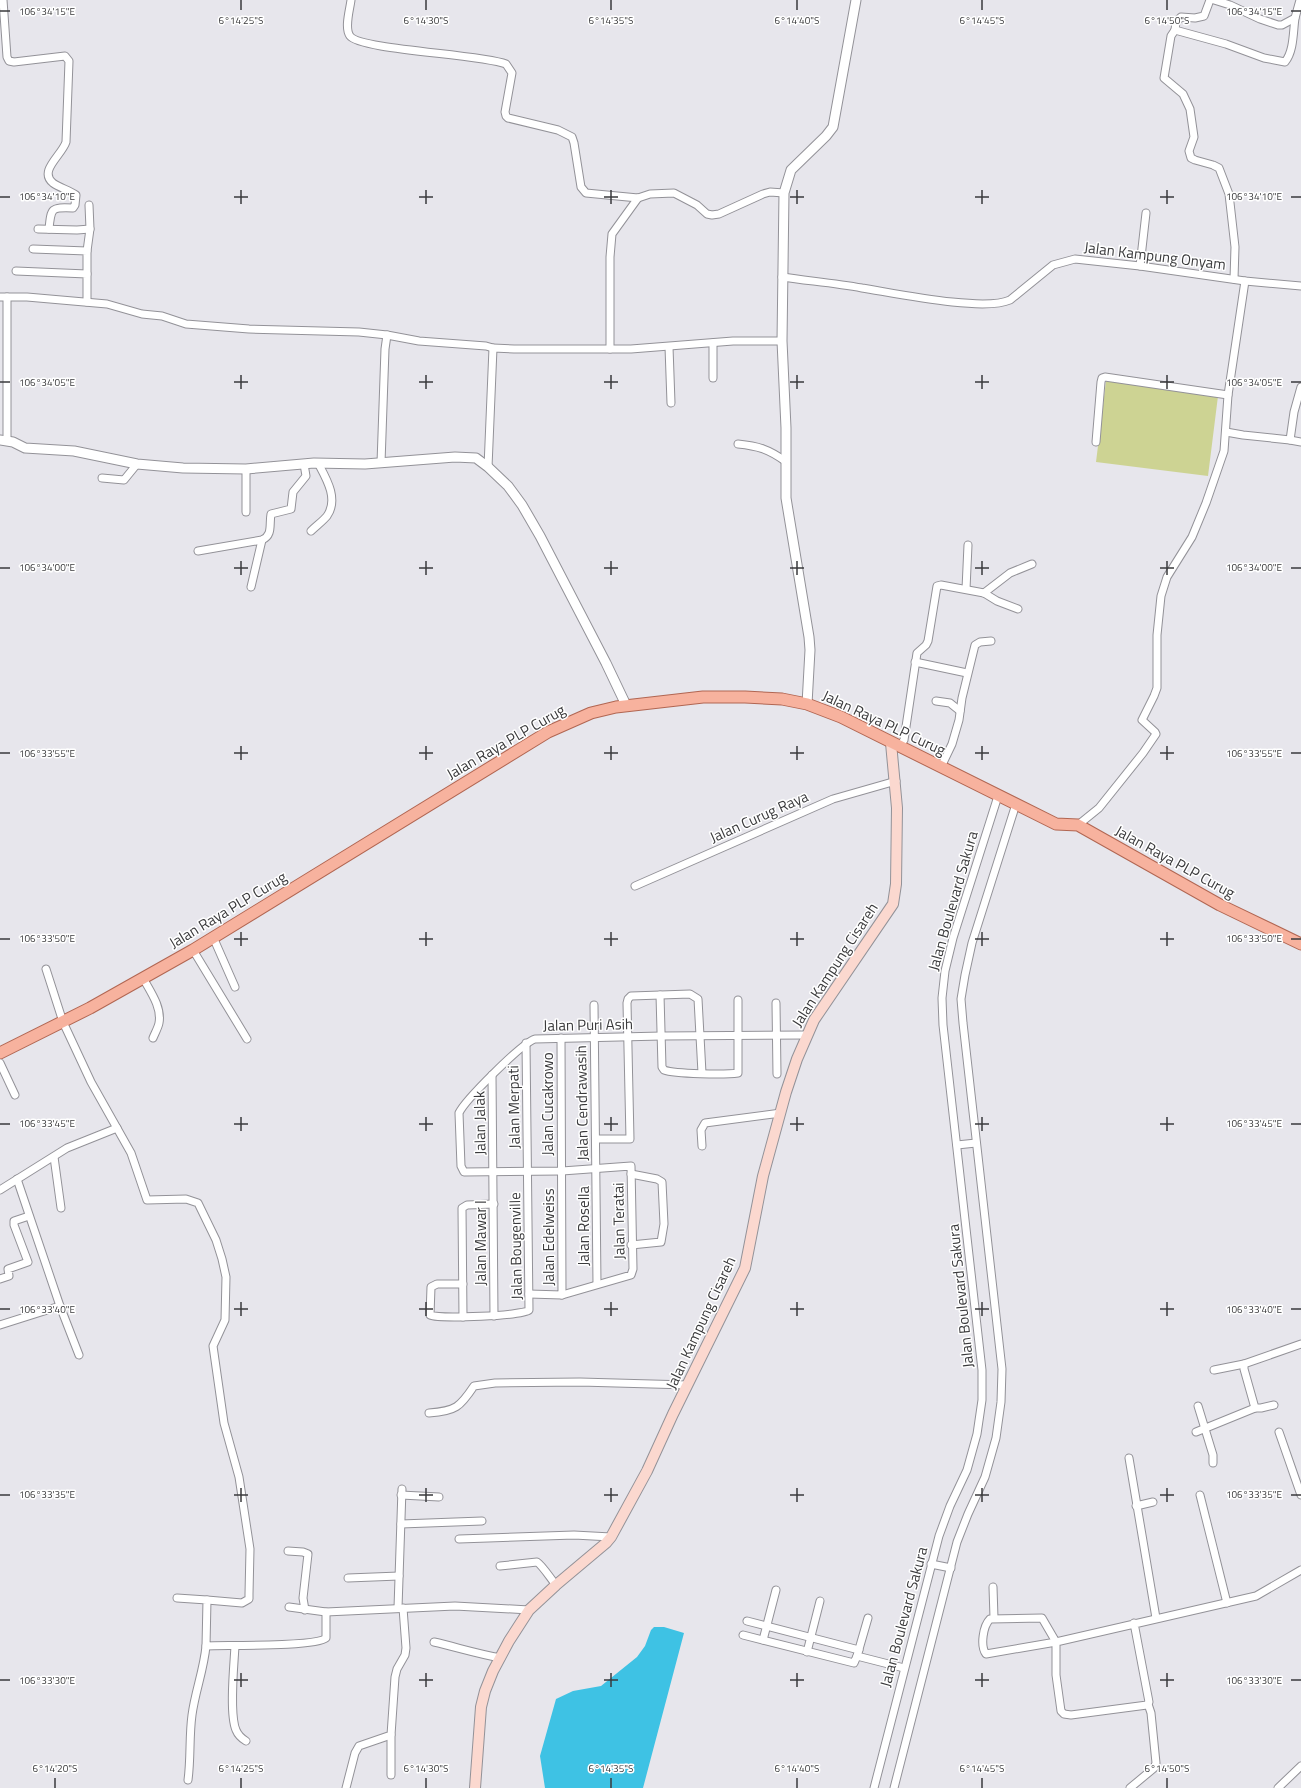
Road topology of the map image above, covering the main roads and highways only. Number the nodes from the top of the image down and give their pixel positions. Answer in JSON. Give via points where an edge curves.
{"nodes":[{"id":1,"x":895,"y":745,"type":"junction"},
{"id":2,"x":1301,"y":944,"type":"edge"},
{"id":3,"x":0,"y":1053,"type":"edge"},
{"id":4,"x":475,"y":1788,"type":"edge"}],
"edges":[{"from":1,"to":2,"type":"main road","name":"Jalan Raya PLP Curug","via":[[1056,824],[1078,825],[1220,905]]},
{"from":1,"to":3,"type":"main road","name":"Jalan Raya PLP Curug","via":[[841,717],[807,704],[764,697],[720,697],[626,705],[591,713],[548,732],[213,938],[63,1022]]},
{"from":1,"to":4,"type":"main road","name":"Jalan Kampung Cisareh","via":[[897,808],[896,884],[893,904],[807,1034],[788,1086],[763,1176],[745,1268],[647,1471],[611,1537],[529,1610],[485,1691],[481,1707]]}]}
